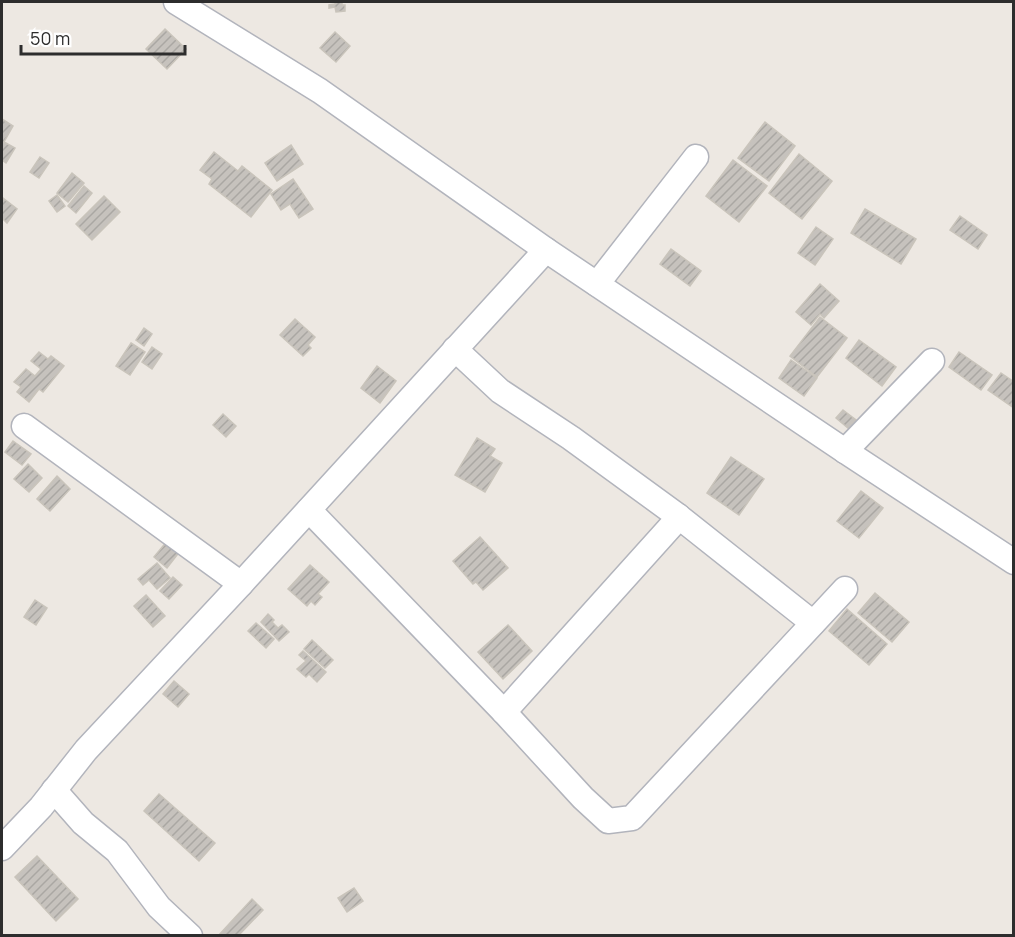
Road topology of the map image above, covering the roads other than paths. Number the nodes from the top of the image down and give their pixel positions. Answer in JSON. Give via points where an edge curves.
{"nodes":[{"id":1,"x":176,"y":2,"type":"edge"},
{"id":2,"x":696,"y":157,"type":"dead end"},
{"id":3,"x":546,"y":250,"type":"junction"},
{"id":4,"x":597,"y":284,"type":"junction"},
{"id":5,"x":455,"y":349,"type":"junction"},
{"id":6,"x":932,"y":361,"type":"dead end"},
{"id":7,"x":24,"y":426,"type":"dead end"},
{"id":8,"x":845,"y":451,"type":"junction"},
{"id":9,"x":309,"y":510,"type":"junction"},
{"id":10,"x":678,"y":516,"type":"junction"},
{"id":11,"x":1014,"y":562,"type":"edge"},
{"id":12,"x":241,"y":584,"type":"junction"},
{"id":13,"x":845,"y":589,"type":"dead end"},
{"id":14,"x":813,"y":623,"type":"junction"},
{"id":15,"x":504,"y":712,"type":"junction"},
{"id":16,"x":54,"y":790,"type":"junction"},
{"id":17,"x":2,"y":848,"type":"edge"},
{"id":18,"x":189,"y":936,"type":"edge"}],
"edges":[{"from":1,"to":3,"type":"street","via":[[320,91]]},
{"from":2,"to":4,"type":"street"},
{"from":3,"to":4,"type":"street"},
{"from":3,"to":5,"type":"street"},
{"from":4,"to":8,"type":"street"},
{"from":5,"to":9,"type":"street"},
{"from":5,"to":10,"type":"street","via":[[500,391]]},
{"from":6,"to":8,"type":"street"},
{"from":7,"to":12,"type":"street"},
{"from":8,"to":11,"type":"street"},
{"from":9,"to":12,"type":"street"},
{"from":9,"to":15,"type":"street"},
{"from":10,"to":14,"type":"street"},
{"from":10,"to":15,"type":"street"},
{"from":12,"to":16,"type":"street","via":[[86,750]]},
{"from":13,"to":14,"type":"street"},
{"from":14,"to":15,"type":"street","via":[[632,818],[608,821]]},
{"from":16,"to":17,"type":"street"},
{"from":16,"to":18,"type":"street","via":[[83,823],[117,850],[159,907]]}]}
